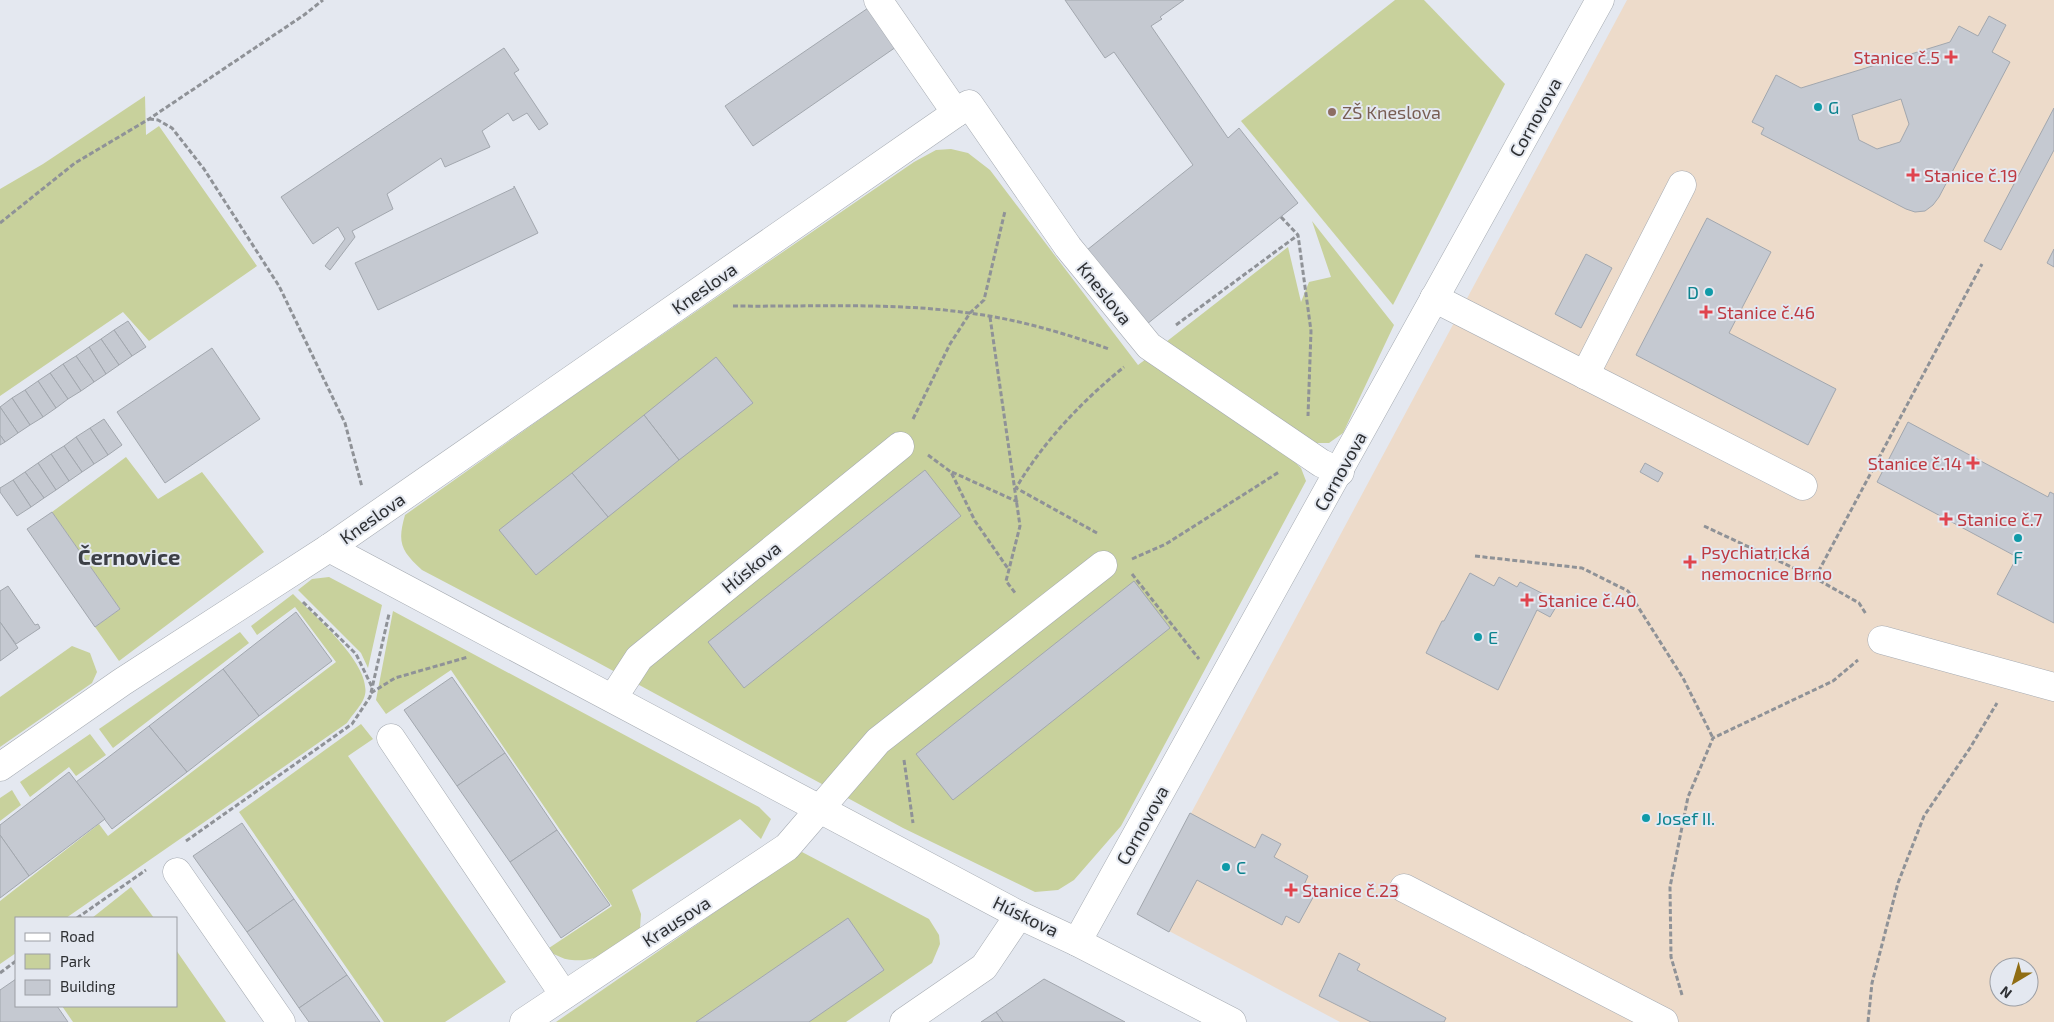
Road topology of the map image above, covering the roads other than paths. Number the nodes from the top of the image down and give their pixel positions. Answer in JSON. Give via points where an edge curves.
{"nodes":[{"id":1,"x":878,"y":0,"type":"edge"},
{"id":2,"x":1600,"y":0,"type":"edge"},
{"id":3,"x":962,"y":109,"type":"junction"},
{"id":4,"x":1682,"y":184,"type":"dead end"},
{"id":5,"x":1434,"y":298,"type":"junction"},
{"id":6,"x":1585,"y":375,"type":"junction"},
{"id":7,"x":900,"y":446,"type":"road end"},
{"id":8,"x":1340,"y":472,"type":"junction"},
{"id":9,"x":1803,"y":486,"type":"dead end"},
{"id":10,"x":329,"y":548,"type":"junction"},
{"id":11,"x":1103,"y":565,"type":"road end"},
{"id":12,"x":1882,"y":640,"type":"road end"},
{"id":13,"x":2054,"y":687,"type":"edge"},
{"id":14,"x":613,"y":698,"type":"junction"},
{"id":15,"x":392,"y":738,"type":"dead end"},
{"id":16,"x":0,"y":767,"type":"edge"},
{"id":17,"x":820,"y":809,"type":"junction"},
{"id":18,"x":176,"y":872,"type":"dead end"},
{"id":19,"x":1404,"y":888,"type":"dead end"},
{"id":20,"x":1019,"y":914,"type":"junction"},
{"id":21,"x":1077,"y":942,"type":"junction"},
{"id":22,"x":564,"y":995,"type":"junction"},
{"id":23,"x":1222,"y":1020,"type":"edge"},
{"id":24,"x":281,"y":1022,"type":"edge"},
{"id":25,"x":524,"y":1022,"type":"edge"},
{"id":26,"x":904,"y":1022,"type":"edge"},
{"id":27,"x":1664,"y":1022,"type":"edge"}],
"edges":[{"from":1,"to":3,"type":"street"},
{"from":2,"to":5,"type":"street","name":"Cornovova"},
{"from":3,"to":8,"type":"street","name":"Kneslova","via":[[1068,247],[1142,352]]},
{"from":3,"to":10,"type":"street","name":"Kneslova"},
{"from":4,"to":6,"type":"street"},
{"from":5,"to":6,"type":"street"},
{"from":5,"to":8,"type":"street","name":"Cornovova"},
{"from":6,"to":9,"type":"street"},
{"from":7,"to":14,"type":"street","name":"Húskova","via":[[639,658]]},
{"from":8,"to":21,"type":"street","name":"Cornovova"},
{"from":10,"to":14,"type":"street","name":"Húskova"},
{"from":10,"to":16,"type":"street","name":"Kneslova","via":[[122,682]]},
{"from":11,"to":17,"type":"street","via":[[878,741]]},
{"from":12,"to":13,"type":"street"},
{"from":14,"to":17,"type":"street","name":"Húskova"},
{"from":15,"to":22,"type":"street"},
{"from":17,"to":20,"type":"street","name":"Húskova"},
{"from":17,"to":22,"type":"street","name":"Krausova","via":[[787,847]]},
{"from":18,"to":24,"type":"street"},
{"from":19,"to":27,"type":"street"},
{"from":20,"to":21,"type":"street","name":"Húskova"},
{"from":20,"to":26,"type":"street","via":[[984,967]]},
{"from":21,"to":23,"type":"street","name":"Húskova"},
{"from":22,"to":25,"type":"street","name":"Krausova"}]}
